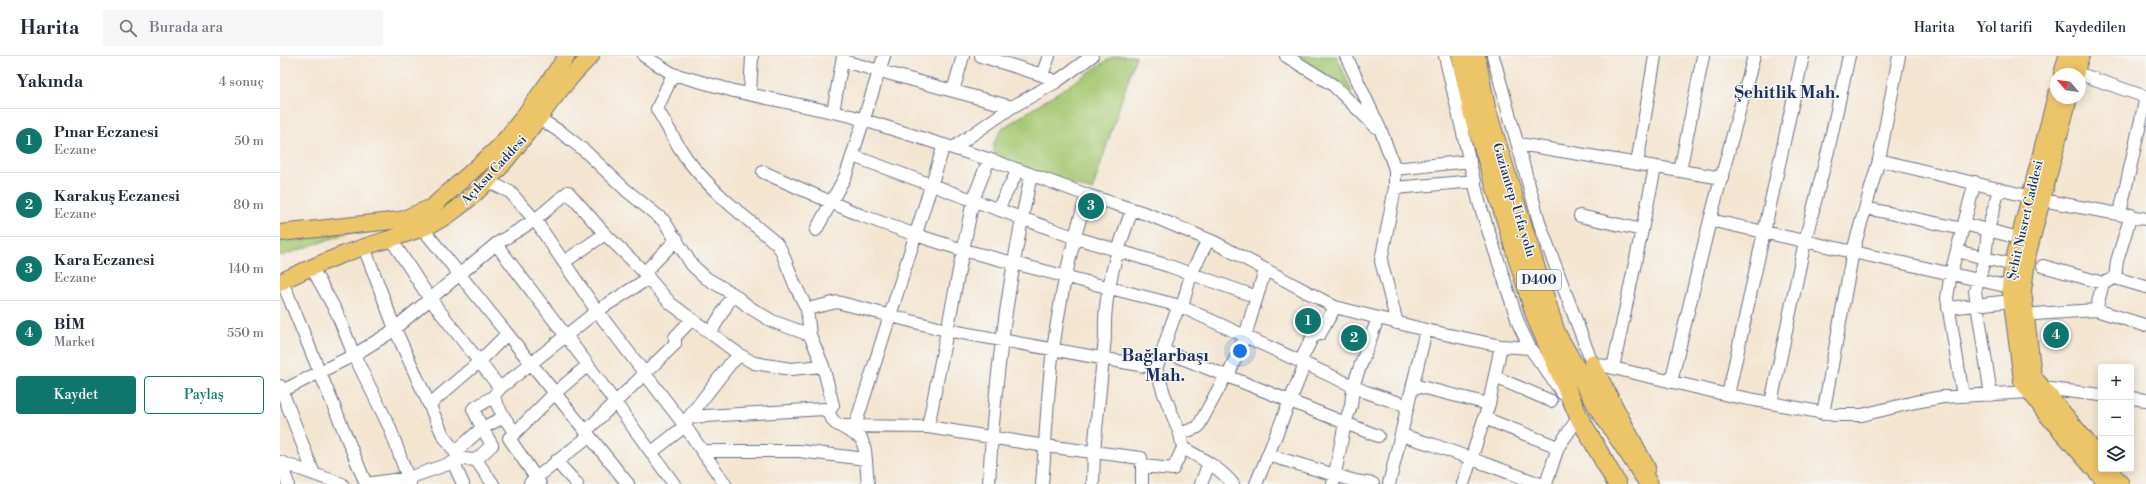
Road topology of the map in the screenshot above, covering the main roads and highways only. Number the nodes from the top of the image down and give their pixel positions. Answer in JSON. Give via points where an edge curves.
{"nodes":[{"id":1,"x":567,"y":56,"type":"edge"},
{"id":2,"x":591,"y":56,"type":"edge"},
{"id":3,"x":1461,"y":56,"type":"edge"},
{"id":4,"x":1476,"y":56,"type":"edge"},
{"id":5,"x":2067,"y":56,"type":"edge"},
{"id":6,"x":2081,"y":56,"type":"edge"},
{"id":7,"x":2072,"y":68,"type":"edge"},
{"id":8,"x":2077,"y":68,"type":"edge"},
{"id":9,"x":2054,"y":104,"type":"edge"},
{"id":10,"x":2067,"y":104,"type":"edge"},
{"id":11,"x":2036,"y":198,"type":"junction"},
{"id":12,"x":280,"y":232,"type":"edge"},
{"id":13,"x":281,"y":281,"type":"edge"},
{"id":14,"x":1592,"y":364,"type":"road end"},
{"id":15,"x":2036,"y":390,"type":"junction"},
{"id":16,"x":2098,"y":456,"type":"edge"},
{"id":17,"x":2112,"y":472,"type":"edge"},
{"id":18,"x":1617,"y":484,"type":"edge"},
{"id":19,"x":1649,"y":484,"type":"edge"},
{"id":20,"x":1655,"y":484,"type":"edge"},
{"id":21,"x":2107,"y":484,"type":"edge"},
{"id":22,"x":2122,"y":484,"type":"edge"}],
"edges":[{"from":1,"to":12,"type":"main road","name":"Açıksu Caddesi","via":[[521,120],[498,147],[432,207],[401,220]]},
{"from":2,"to":13,"type":"main road","name":"Açıksu Caddesi","via":[[572,75],[540,119],[487,181],[455,211],[424,229],[364,247]]},
{"from":3,"to":18,"type":"highway","name":"Gaziantep-Urfa yolu","number":"D400","via":[[1472,111],[1533,311],[1579,417]]},
{"from":4,"to":19,"type":"highway","name":"Gaziantep-Urfa yolu","number":"D400","via":[[1486,108],[1556,333],[1599,409]]},
{"from":5,"to":7,"type":"main road"},
{"from":6,"to":8,"type":"main road"},
{"from":9,"to":11,"type":"main road","name":"Şehit Nusret Caddesi"},
{"from":10,"to":11,"type":"main road","name":"Şehit Nusret Caddesi"},
{"from":11,"to":15,"type":"main road","name":"Şehit Nusret Caddesi","via":[[2023,291]]},
{"from":11,"to":15,"type":"main road","name":"Şehit Nusret Caddesi","via":[[2019,238],[2010,294],[2022,381]]},
{"from":14,"to":20,"type":"main road"},
{"from":15,"to":16,"type":"main road","name":"Şehit Nusret Caddesi"},
{"from":15,"to":21,"type":"main road","name":"Şehit Nusret Caddesi","via":[[2072,445]]},
{"from":17,"to":22,"type":"main road"}]}
